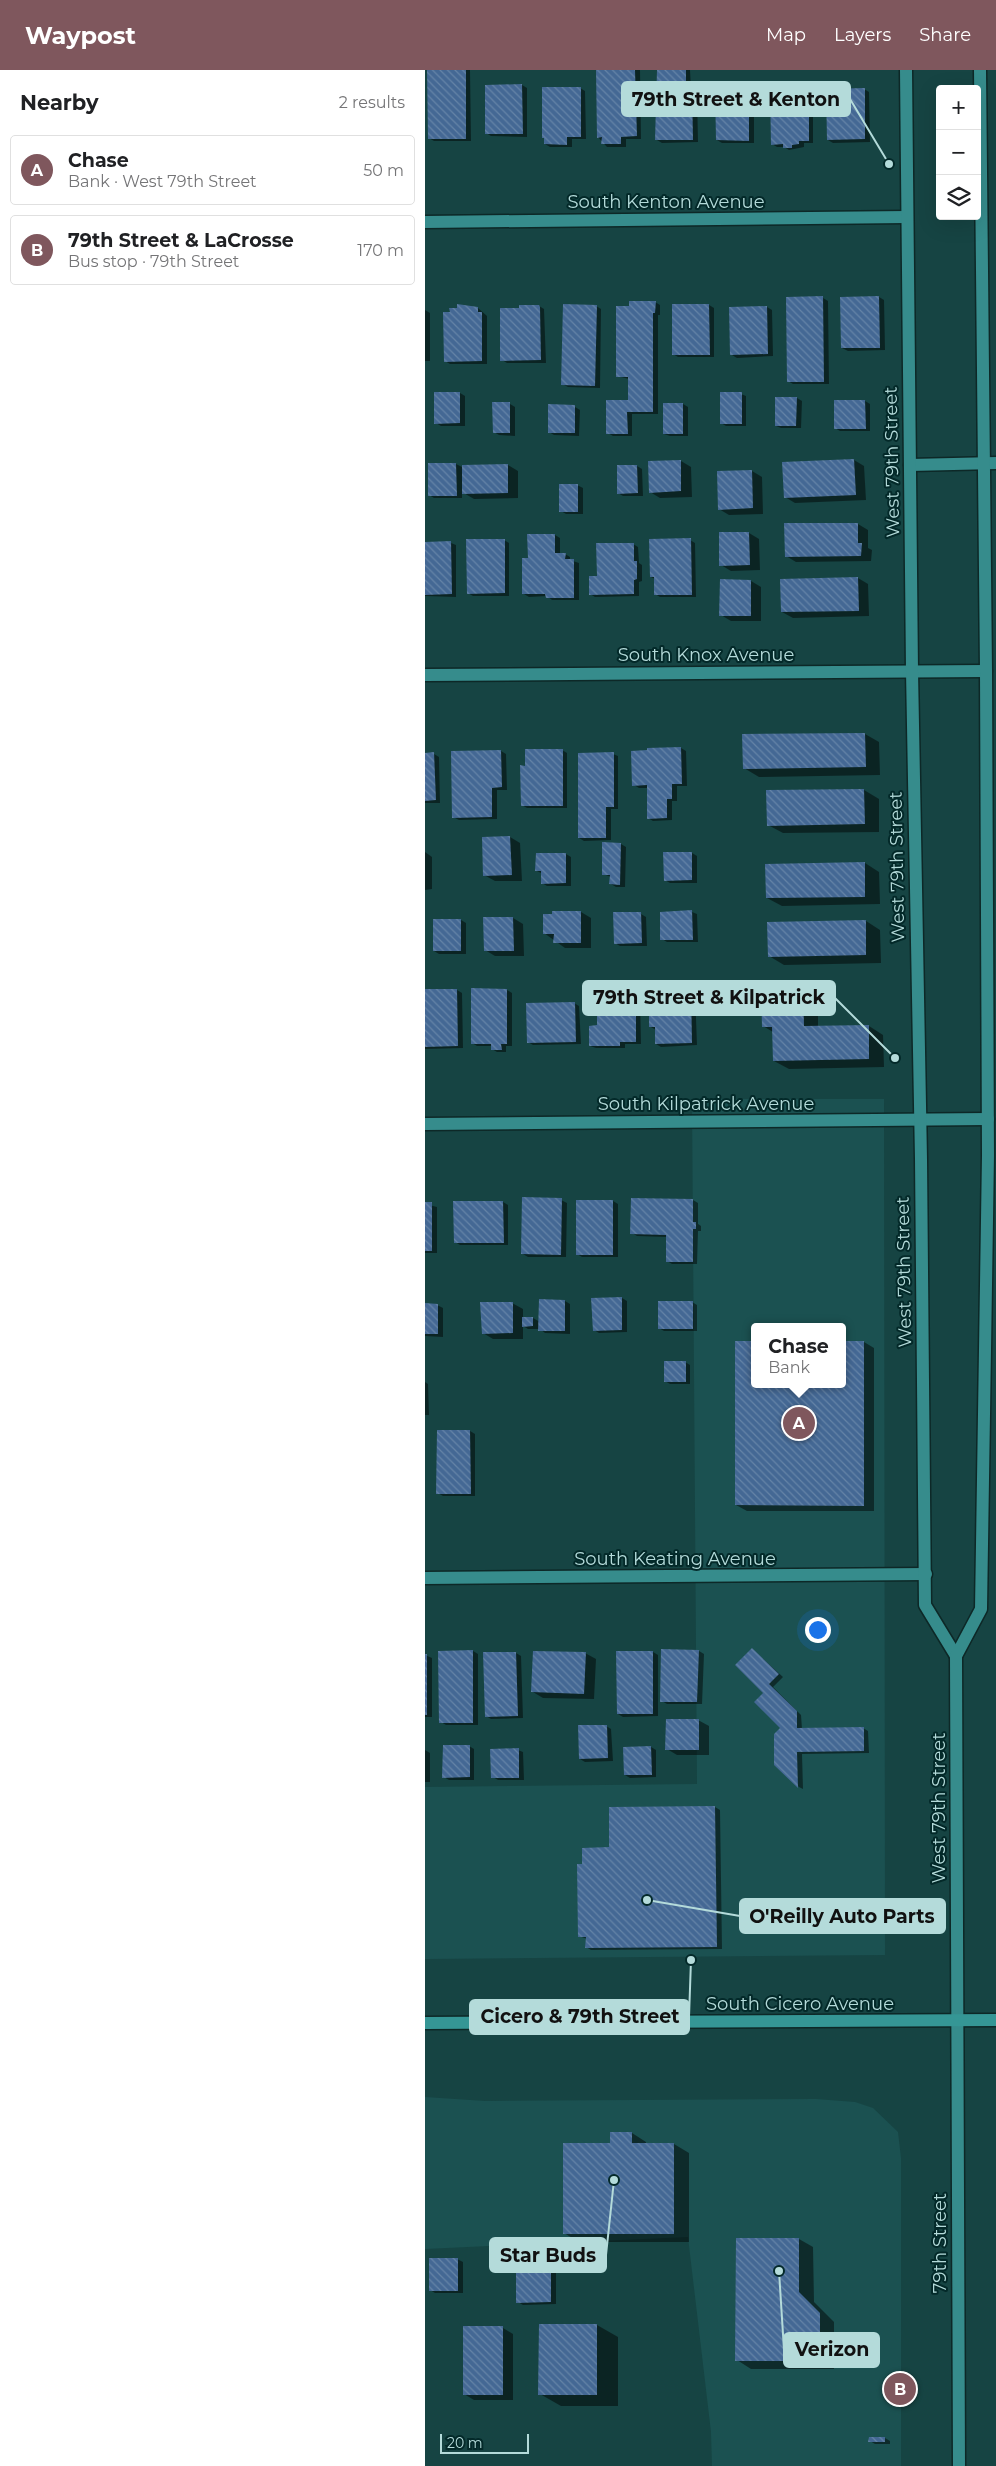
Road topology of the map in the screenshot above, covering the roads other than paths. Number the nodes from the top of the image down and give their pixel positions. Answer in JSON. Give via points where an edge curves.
{"nodes":[{"id":1,"x":906,"y":70,"type":"edge"},
{"id":2,"x":980,"y":70,"type":"edge"},
{"id":3,"x":907,"y":218,"type":"junction"},
{"id":4,"x":425,"y":222,"type":"edge"},
{"id":5,"x":990,"y":463,"type":"edge"},
{"id":6,"x":910,"y":464,"type":"junction"},
{"id":7,"x":912,"y":671,"type":"junction"},
{"id":8,"x":987,"y":671,"type":"junction"},
{"id":9,"x":425,"y":675,"type":"edge"},
{"id":10,"x":920,"y":1119,"type":"junction"},
{"id":11,"x":987,"y":1119,"type":"junction"},
{"id":12,"x":425,"y":1124,"type":"edge"},
{"id":13,"x":926,"y":1574,"type":"junction"},
{"id":14,"x":425,"y":1578,"type":"edge"},
{"id":15,"x":956,"y":1656,"type":"junction"},
{"id":16,"x":957,"y":2020,"type":"junction"},
{"id":17,"x":996,"y":2020,"type":"edge"},
{"id":18,"x":425,"y":2023,"type":"edge"},
{"id":19,"x":959,"y":2466,"type":"edge"}],
"edges":[{"from":1,"to":3,"type":"main road","name":"West 79th Street"},
{"from":2,"to":5,"type":"main road","name":"West 79th Street"},
{"from":3,"to":4,"type":"main road","name":"South Kenton Avenue"},
{"from":3,"to":6,"type":"main road","name":"West 79th Street"},
{"from":5,"to":6,"type":"main road"},
{"from":5,"to":8,"type":"main road","name":"West 79th Street"},
{"from":6,"to":7,"type":"main road","name":"West 79th Street"},
{"from":7,"to":8,"type":"main road","name":"South Knox Avenue"},
{"from":7,"to":9,"type":"main road","name":"South Knox Avenue"},
{"from":7,"to":10,"type":"main road","name":"West 79th Street"},
{"from":8,"to":11,"type":"main road","name":"West 79th Street"},
{"from":10,"to":11,"type":"main road","name":"South Kilpatrick Avenue"},
{"from":10,"to":12,"type":"main road","name":"South Kilpatrick Avenue"},
{"from":10,"to":13,"type":"main road","name":"West 79th Street"},
{"from":11,"to":15,"type":"main road","name":"West 79th Street","via":[[981,1609]]},
{"from":13,"to":14,"type":"main road","name":"South Keating Avenue"},
{"from":13,"to":15,"type":"main road","name":"West 79th Street","via":[[925,1605]]},
{"from":15,"to":16,"type":"main road","name":"West 79th Street"},
{"from":16,"to":17,"type":"main road","name":"South Cicero Avenue"},
{"from":16,"to":18,"type":"main road","name":"South Cicero Avenue"},
{"from":16,"to":19,"type":"main road","name":"79th Street"}]}
